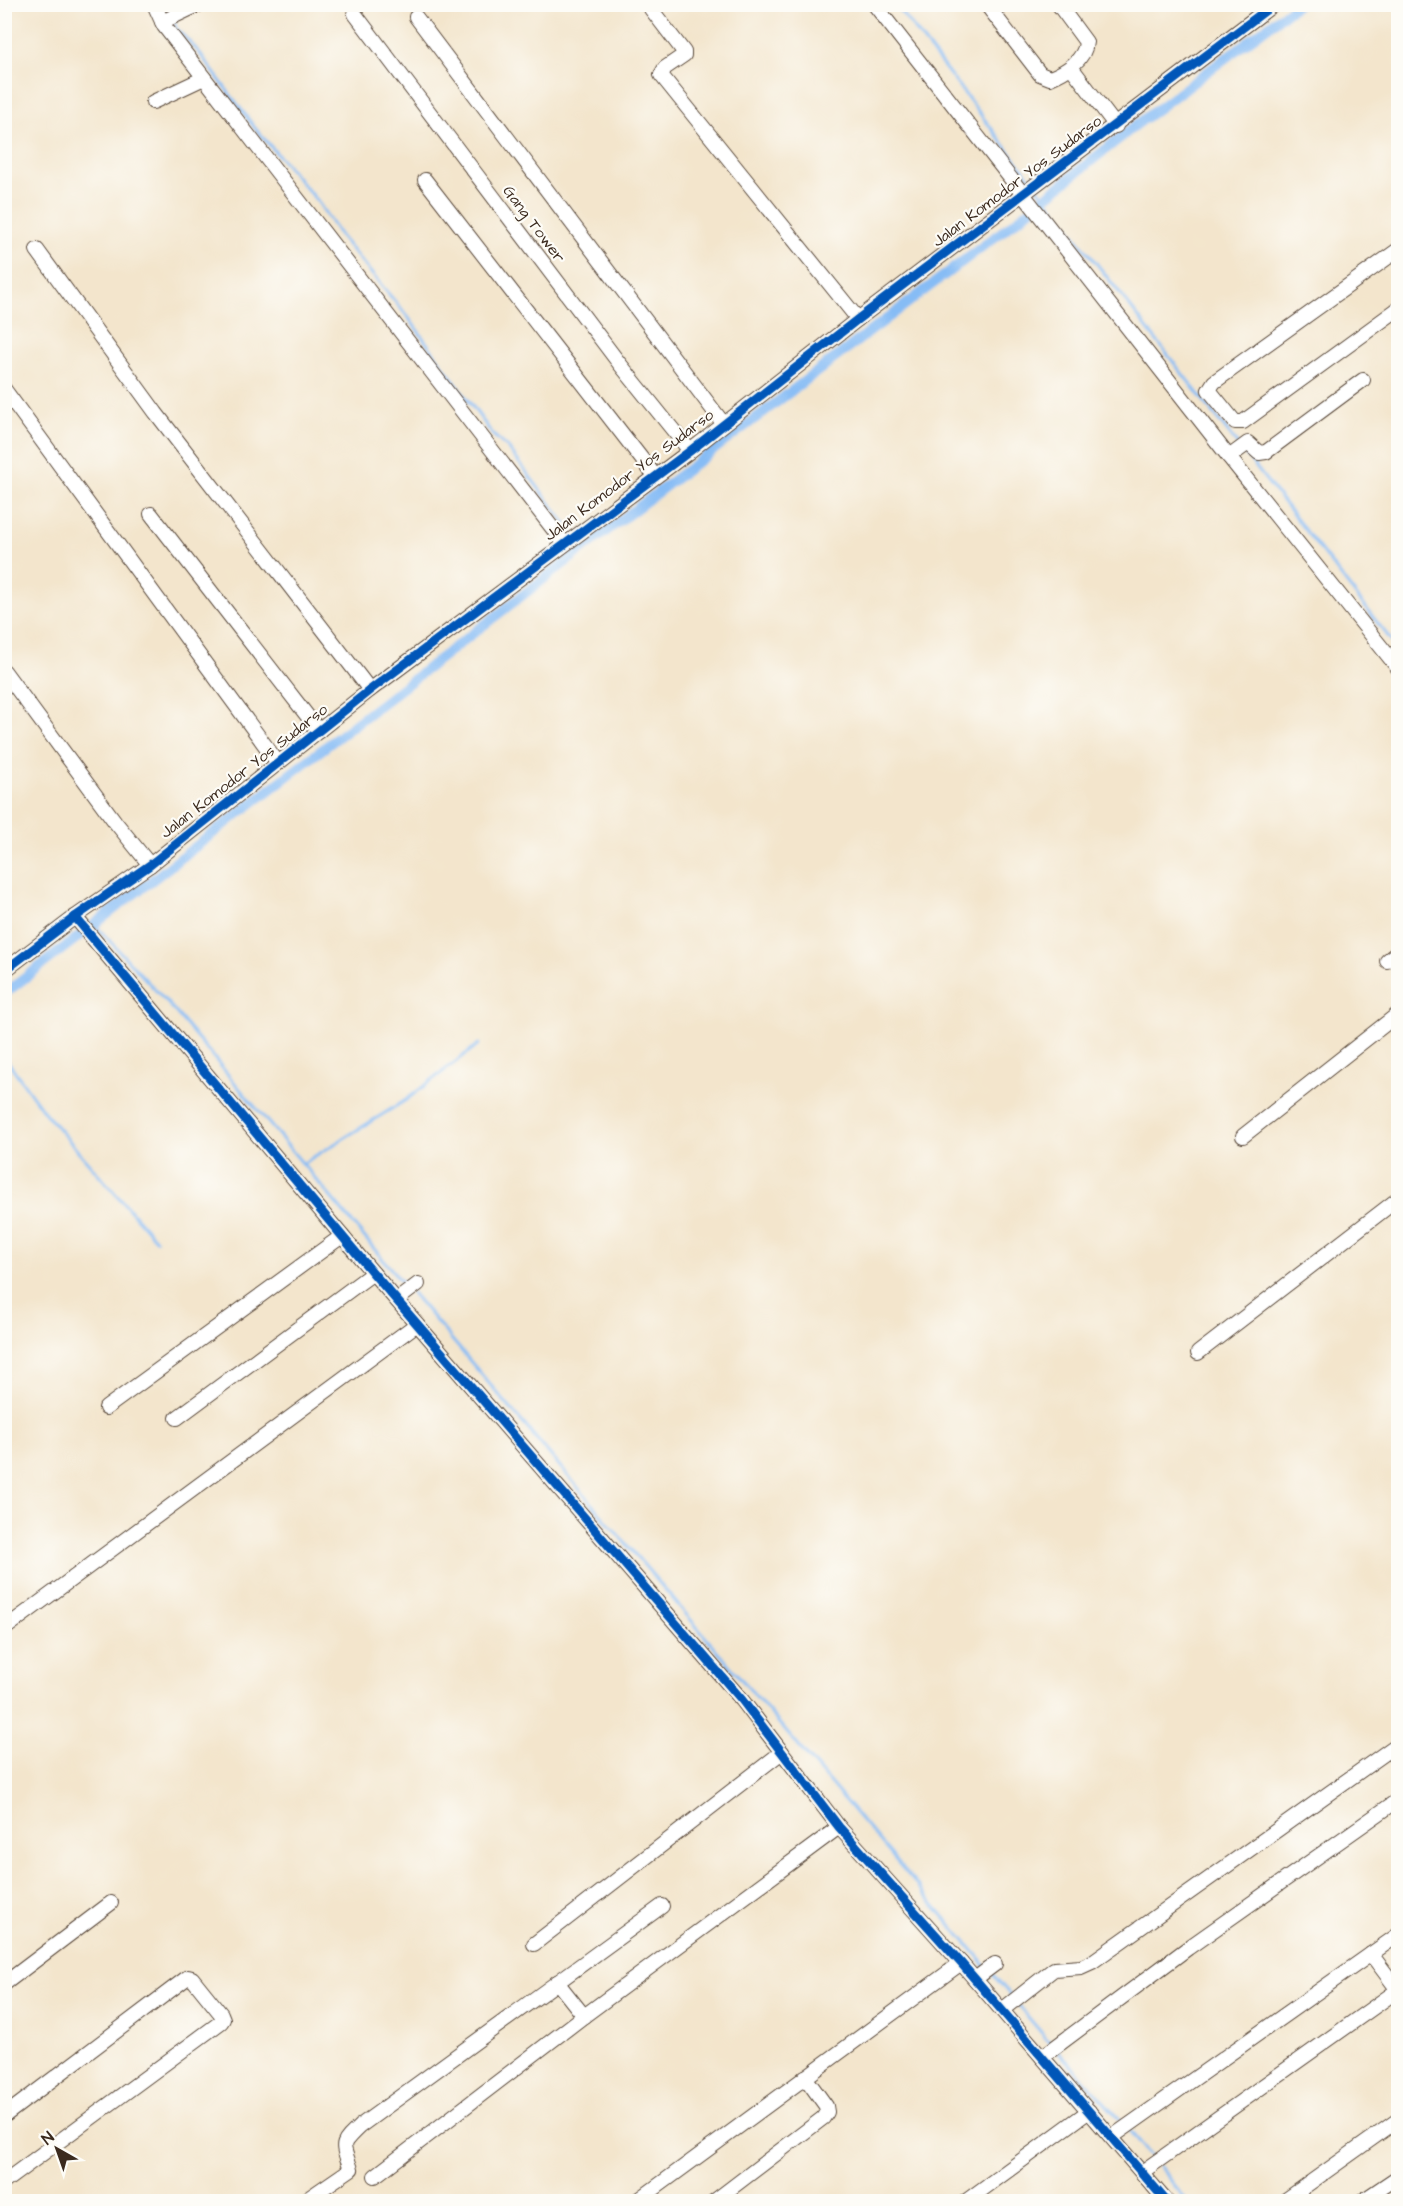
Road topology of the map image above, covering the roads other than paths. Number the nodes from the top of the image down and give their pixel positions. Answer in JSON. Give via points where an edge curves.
{"nodes":[{"id":1,"x":154,"y":4,"type":"edge"},
{"id":2,"x":200,"y":4,"type":"edge"},
{"id":3,"x":874,"y":4,"type":"edge"},
{"id":4,"x":986,"y":4,"type":"edge"},
{"id":5,"x":1058,"y":4,"type":"edge"},
{"id":6,"x":1274,"y":4,"type":"edge"},
{"id":7,"x":651,"y":9,"type":"dead end"},
{"id":8,"x":355,"y":14,"type":"dead end"},
{"id":9,"x":416,"y":17,"type":"dead end"},
{"id":10,"x":162,"y":22,"type":"junction"},
{"id":11,"x":1071,"y":67,"type":"junction"},
{"id":12,"x":204,"y":78,"type":"junction"},
{"id":13,"x":153,"y":102,"type":"dead end"},
{"id":14,"x":1116,"y":126,"type":"junction"},
{"id":15,"x":425,"y":180,"type":"dead end"},
{"id":16,"x":1027,"y":196,"type":"junction"},
{"id":17,"x":37,"y":250,"type":"dead end"},
{"id":18,"x":1398,"y":250,"type":"edge"},
{"id":19,"x":1398,"y":309,"type":"edge"},
{"id":20,"x":858,"y":320,"type":"junction"},
{"id":21,"x":1363,"y":380,"type":"dead end"},
{"id":22,"x":4,"y":389,"type":"edge"},
{"id":23,"x":1213,"y":400,"type":"junction"},
{"id":24,"x":1197,"y":412,"type":"junction"},
{"id":25,"x":723,"y":423,"type":"junction"},
{"id":26,"x":690,"y":451,"type":"junction"},
{"id":27,"x":1234,"y":453,"type":"junction"},
{"id":28,"x":655,"y":476,"type":"junction"},
{"id":29,"x":151,"y":514,"type":"dead end"},
{"id":30,"x":571,"y":538,"type":"junction"},
{"id":31,"x":1398,"y":668,"type":"edge"},
{"id":32,"x":4,"y":670,"type":"edge"},
{"id":33,"x":370,"y":690,"type":"junction"},
{"id":34,"x":319,"y":731,"type":"junction"},
{"id":35,"x":278,"y":763,"type":"junction"},
{"id":36,"x":150,"y":865,"type":"junction"},
{"id":37,"x":77,"y":920,"type":"junction"},
{"id":38,"x":4,"y":971,"type":"edge"},
{"id":39,"x":1398,"y":1014,"type":"edge"},
{"id":40,"x":1243,"y":1136,"type":"dead end"},
{"id":41,"x":1398,"y":1199,"type":"edge"},
{"id":42,"x":342,"y":1236,"type":"junction"},
{"id":43,"x":374,"y":1273,"type":"junction"},
{"id":44,"x":417,"y":1324,"type":"junction"},
{"id":45,"x":1198,"y":1353,"type":"dead end"},
{"id":46,"x":106,"y":1408,"type":"dead end"},
{"id":47,"x":177,"y":1419,"type":"dead end"},
{"id":48,"x":4,"y":1629,"type":"edge"},
{"id":49,"x":1398,"y":1744,"type":"edge"},
{"id":50,"x":782,"y":1752,"type":"junction"},
{"id":51,"x":1398,"y":1800,"type":"edge"},
{"id":52,"x":839,"y":1827,"type":"junction"},
{"id":53,"x":111,"y":1903,"type":"dead end"},
{"id":54,"x":662,"y":1906,"type":"dead end"},
{"id":55,"x":1398,"y":1935,"type":"edge"},
{"id":56,"x":534,"y":1944,"type":"dead end"},
{"id":57,"x":1371,"y":1954,"type":"junction"},
{"id":58,"x":961,"y":1963,"type":"junction"},
{"id":59,"x":557,"y":1982,"type":"junction"},
{"id":60,"x":4,"y":1984,"type":"edge"},
{"id":61,"x":1398,"y":1990,"type":"edge"},
{"id":62,"x":1005,"y":2007,"type":"junction"},
{"id":63,"x":584,"y":2016,"type":"junction"},
{"id":64,"x":1051,"y":2051,"type":"junction"},
{"id":65,"x":805,"y":2077,"type":"junction"},
{"id":66,"x":1089,"y":2111,"type":"junction"},
{"id":67,"x":4,"y":2116,"type":"edge"},
{"id":68,"x":1398,"y":2120,"type":"edge"},
{"id":69,"x":1122,"y":2131,"type":"junction"},
{"id":70,"x":1151,"y":2166,"type":"junction"},
{"id":71,"x":375,"y":2176,"type":"dead end"},
{"id":72,"x":1398,"y":2177,"type":"edge"},
{"id":73,"x":4,"y":2182,"type":"edge"},
{"id":74,"x":303,"y":2202,"type":"edge"},
{"id":75,"x":636,"y":2202,"type":"edge"},
{"id":76,"x":713,"y":2202,"type":"edge"},
{"id":77,"x":965,"y":2202,"type":"edge"},
{"id":78,"x":1167,"y":2202,"type":"edge"},
{"id":79,"x":1283,"y":2202,"type":"edge"},
{"id":80,"x":1361,"y":2202,"type":"edge"}],
"edges":[{"from":1,"to":10,"type":"street"},
{"from":2,"to":10,"type":"street"},
{"from":3,"to":16,"type":"street"},
{"from":4,"to":11,"type":"street","via":[[1040,74],[1050,78]]},
{"from":5,"to":11,"type":"street","via":[[1086,42],[1085,50]]},
{"from":6,"to":14,"type":"street","name":"Jalan Komodor Yos Sudarso"},
{"from":7,"to":20,"type":"street","via":[[684,52],[660,75]]},
{"from":8,"to":26,"type":"street","name":"Gang Tower"},
{"from":9,"to":25,"type":"street"},
{"from":10,"to":12,"type":"street"},
{"from":11,"to":14,"type":"street"},
{"from":12,"to":13,"type":"street"},
{"from":12,"to":30,"type":"street"},
{"from":14,"to":16,"type":"street","name":"Jalan Komodor Yos Sudarso"},
{"from":15,"to":28,"type":"street"},
{"from":16,"to":20,"type":"street","name":"Jalan Komodor Yos Sudarso"},
{"from":16,"to":24,"type":"street"},
{"from":17,"to":33,"type":"street","via":[[156,413]]},
{"from":18,"to":23,"type":"street","via":[[1214,382],[1209,390]]},
{"from":19,"to":23,"type":"street","via":[[1243,422],[1235,423]]},
{"from":20,"to":25,"type":"street","name":"Jalan Komodor Yos Sudarso"},
{"from":21,"to":27,"type":"street","via":[[1266,452],[1259,453],[1248,443]]},
{"from":22,"to":35,"type":"street"},
{"from":23,"to":24,"type":"street"},
{"from":24,"to":27,"type":"street"},
{"from":25,"to":26,"type":"street","name":"Jalan Komodor Yos Sudarso"},
{"from":26,"to":28,"type":"street","name":"Jalan Komodor Yos Sudarso"},
{"from":27,"to":31,"type":"street"},
{"from":28,"to":30,"type":"street","name":"Jalan Komodor Yos Sudarso"},
{"from":29,"to":34,"type":"street"},
{"from":30,"to":33,"type":"street","name":"Jalan Komodor Yos Sudarso"},
{"from":32,"to":36,"type":"street"},
{"from":33,"to":34,"type":"street","name":"Jalan Komodor Yos Sudarso"},
{"from":34,"to":35,"type":"street","name":"Jalan Komodor Yos Sudarso"},
{"from":35,"to":36,"type":"street","name":"Jalan Komodor Yos Sudarso"},
{"from":36,"to":37,"type":"street","name":"Jalan Komodor Yos Sudarso"},
{"from":37,"to":38,"type":"street","name":"Jalan Komodor Yos Sudarso"},
{"from":37,"to":42,"type":"street"},
{"from":39,"to":40,"type":"street"},
{"from":41,"to":45,"type":"street"},
{"from":42,"to":43,"type":"street"},
{"from":42,"to":46,"type":"street"},
{"from":43,"to":44,"type":"street","via":[[408,1291]]},
{"from":43,"to":47,"type":"street"},
{"from":44,"to":48,"type":"street"},
{"from":44,"to":50,"type":"street","via":[[742,1700]]},
{"from":49,"to":62,"type":"street","via":[[1092,1962],[1054,1970]]},
{"from":50,"to":52,"type":"street"},
{"from":50,"to":56,"type":"street"},
{"from":51,"to":64,"type":"street","via":[[1188,1948]]},
{"from":52,"to":58,"type":"street"},
{"from":52,"to":63,"type":"street"},
{"from":53,"to":60,"type":"street"},
{"from":54,"to":59,"type":"street"},
{"from":55,"to":57,"type":"street"},
{"from":57,"to":61,"type":"street"},
{"from":57,"to":69,"type":"street"},
{"from":58,"to":62,"type":"street","via":[[986,1970]]},
{"from":58,"to":65,"type":"street"},
{"from":59,"to":63,"type":"street"},
{"from":59,"to":74,"type":"street","via":[[360,2126],[344,2140],[351,2169]]},
{"from":61,"to":70,"type":"street"},
{"from":62,"to":64,"type":"street"},
{"from":63,"to":71,"type":"street"},
{"from":64,"to":66,"type":"street"},
{"from":65,"to":75,"type":"street"},
{"from":65,"to":76,"type":"street","via":[[826,2106],[823,2118]]},
{"from":66,"to":69,"type":"street"},
{"from":66,"to":77,"type":"street"},
{"from":67,"to":73,"type":"street","via":[[188,1977],[221,2014],[221,2022]]},
{"from":68,"to":79,"type":"street"},
{"from":69,"to":70,"type":"street"},
{"from":70,"to":78,"type":"street"},
{"from":72,"to":80,"type":"street"}]}
